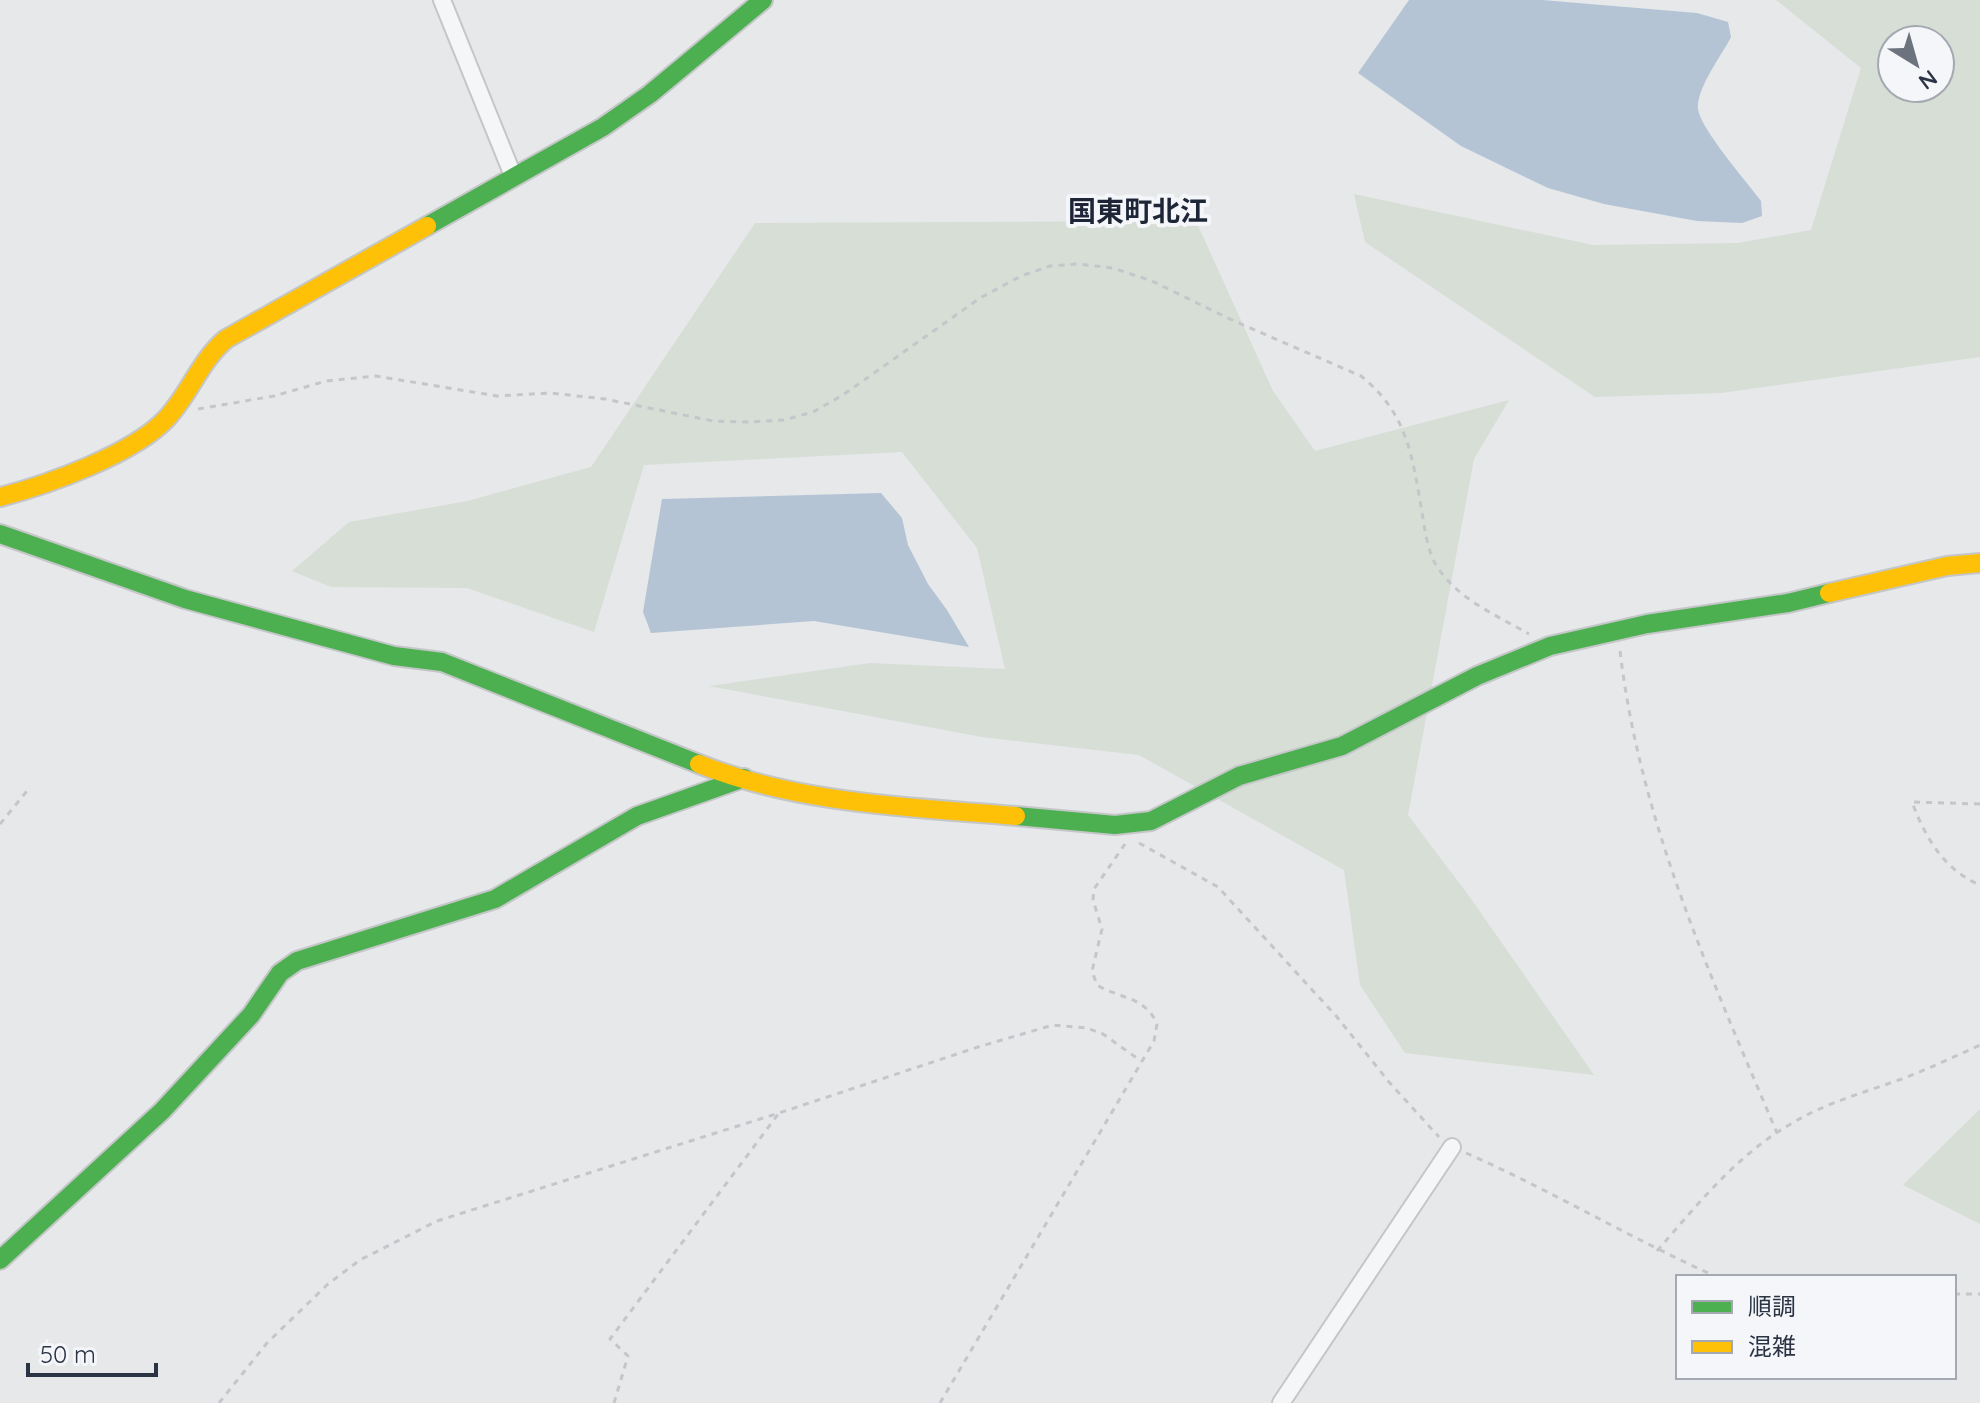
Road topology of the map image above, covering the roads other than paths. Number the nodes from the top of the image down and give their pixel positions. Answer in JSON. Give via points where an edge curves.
{"nodes":[{"id":1,"x":442,"y":0,"type":"edge"},
{"id":2,"x":763,"y":0,"type":"edge"},
{"id":3,"x":514,"y":178,"type":"junction"},
{"id":4,"x":0,"y":497,"type":"edge"},
{"id":5,"x":0,"y":534,"type":"edge"},
{"id":6,"x":1980,"y":563,"type":"edge"},
{"id":7,"x":744,"y":778,"type":"junction"},
{"id":8,"x":1452,"y":1147,"type":"road end"},
{"id":9,"x":0,"y":1260,"type":"edge"},
{"id":10,"x":1281,"y":1403,"type":"edge"}],
"edges":[{"from":1,"to":3,"type":"street"},
{"from":2,"to":3,"type":"street","via":[[637,104]]},
{"from":3,"to":4,"type":"street","via":[[226,339],[204,360],[171,413],[140,440],[25,492]]},
{"from":5,"to":7,"type":"street","via":[[185,599],[302,633],[442,662]]},
{"from":6,"to":7,"type":"street","via":[[1550,646],[1477,676],[1342,746],[1239,776],[1134,830],[844,801]]},
{"from":7,"to":9,"type":"street","via":[[637,816],[495,899],[297,961],[280,973],[251,1015],[162,1111]]},
{"from":8,"to":10,"type":"street"}]}
